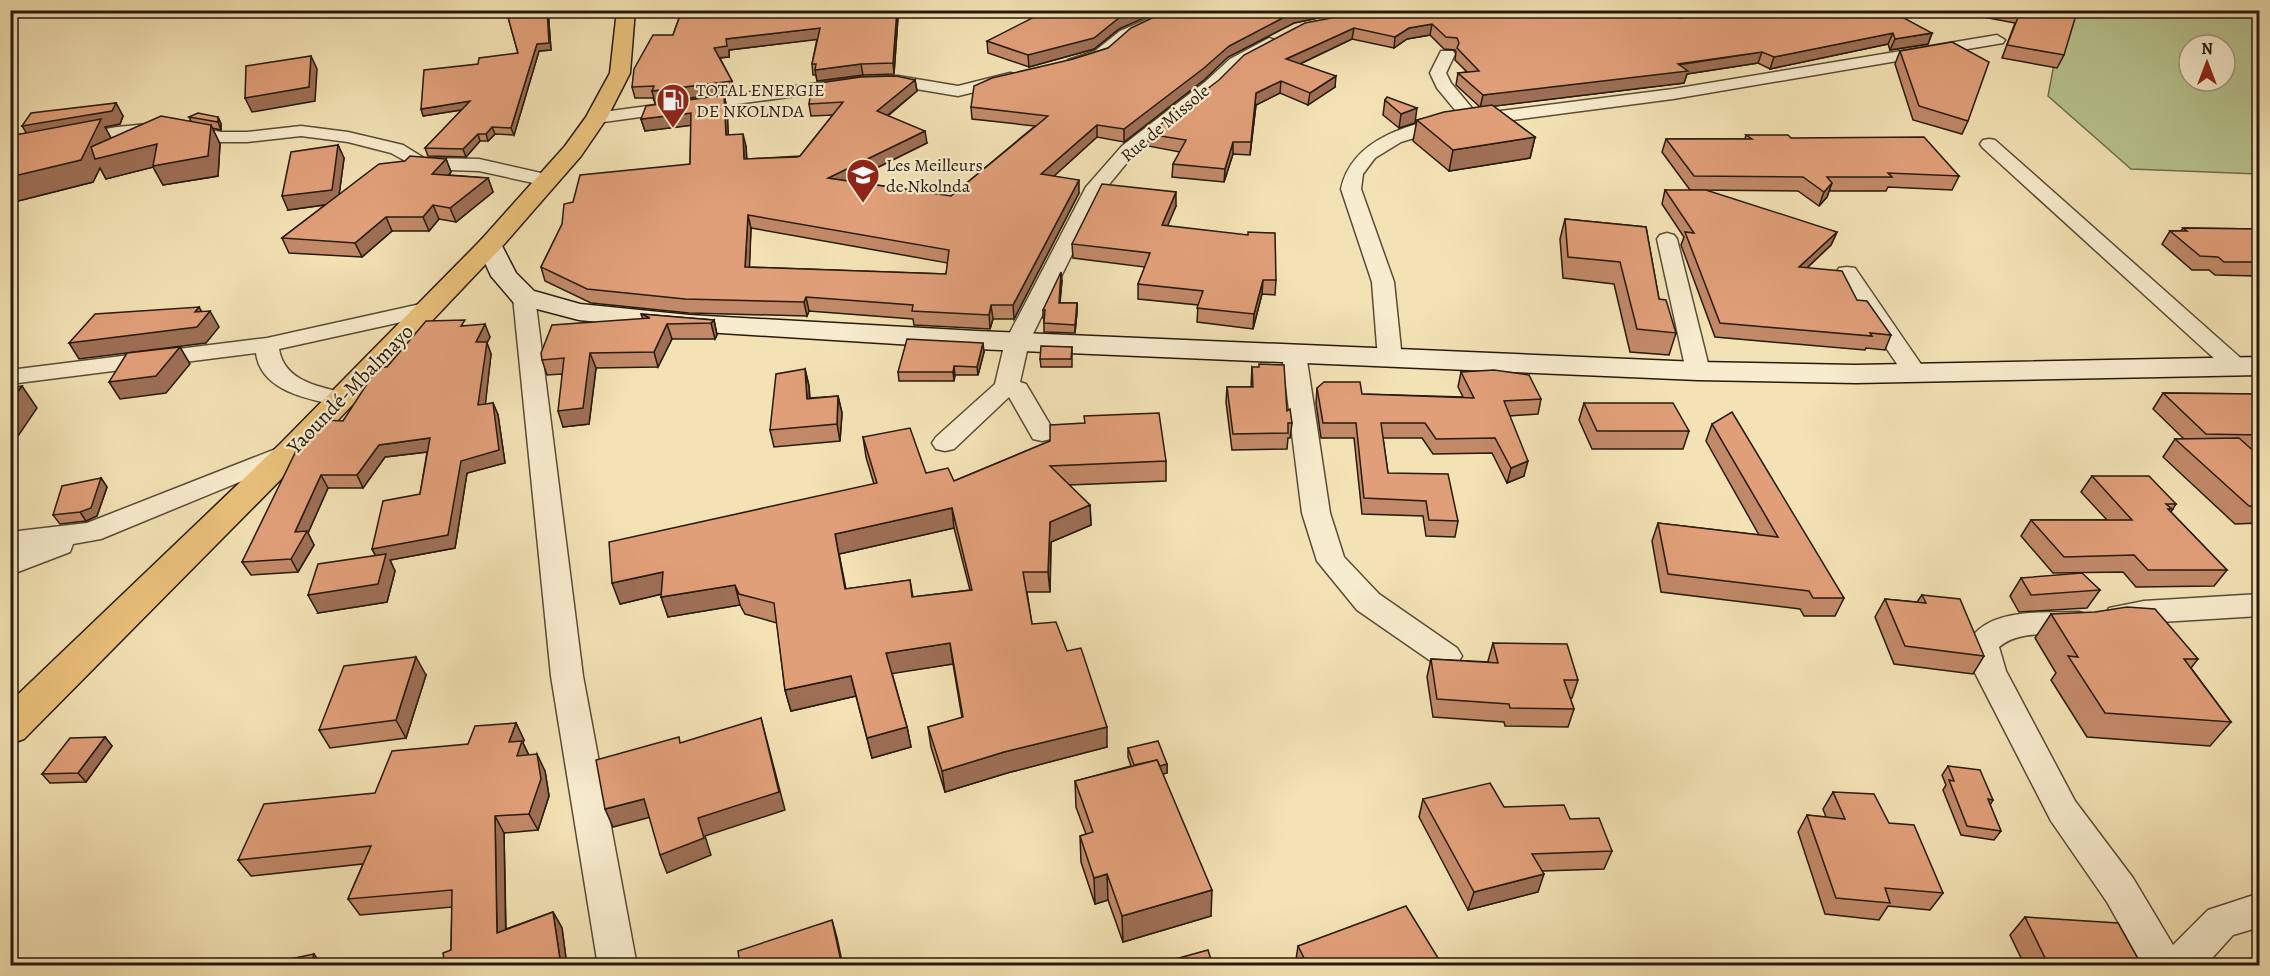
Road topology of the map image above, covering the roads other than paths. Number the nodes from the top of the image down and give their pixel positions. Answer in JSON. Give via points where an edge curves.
{"nodes":[{"id":1,"x":1183,"y":10,"type":"edge"},
{"id":2,"x":625,"y":11,"type":"edge"},
{"id":3,"x":1289,"y":33,"type":"edge"},
{"id":4,"x":1997,"y":39,"type":"dead end"},
{"id":5,"x":1447,"y":54,"type":"dead end"},
{"id":6,"x":1058,"y":67,"type":"edge"},
{"id":7,"x":1030,"y":74,"type":"edge"},
{"id":8,"x":596,"y":118,"type":"junction"},
{"id":9,"x":1472,"y":120,"type":"junction"},
{"id":10,"x":1989,"y":144,"type":"dead end"},
{"id":11,"x":10,"y":152,"type":"edge"},
{"id":12,"x":547,"y":180,"type":"junction"},
{"id":13,"x":1667,"y":239,"type":"dead end"},
{"id":14,"x":490,"y":244,"type":"junction"},
{"id":15,"x":1847,"y":273,"type":"dead end"},
{"id":16,"x":524,"y":297,"type":"junction"},
{"id":17,"x":425,"y":310,"type":"junction"},
{"id":18,"x":1017,"y":342,"type":"junction"},
{"id":19,"x":267,"y":345,"type":"junction"},
{"id":20,"x":1294,"y":354,"type":"junction"},
{"id":21,"x":1389,"y":359,"type":"junction"},
{"id":22,"x":2248,"y":366,"type":"edge"},
{"id":23,"x":1698,"y":371,"type":"junction"},
{"id":24,"x":1915,"y":373,"type":"junction"},
{"id":25,"x":10,"y":377,"type":"edge"},
{"id":26,"x":1007,"y":386,"type":"junction"},
{"id":27,"x":340,"y":399,"type":"junction"},
{"id":28,"x":1042,"y":433,"type":"dead end"},
{"id":29,"x":945,"y":443,"type":"dead end"},
{"id":30,"x":291,"y":451,"type":"junction"},
{"id":31,"x":91,"y":532,"type":"junction"},
{"id":32,"x":10,"y":542,"type":"edge"},
{"id":33,"x":10,"y":565,"type":"edge"},
{"id":34,"x":2259,"y":605,"type":"edge"},
{"id":35,"x":1446,"y":656,"type":"dead end"},
{"id":36,"x":10,"y":728,"type":"edge"},
{"id":37,"x":2259,"y":910,"type":"edge"},
{"id":38,"x":618,"y":966,"type":"edge"},
{"id":39,"x":2164,"y":966,"type":"edge"},
{"id":40,"x":2178,"y":966,"type":"edge"}],
"edges":[{"from":1,"to":6,"type":"street","via":[[1125,34],[1101,54]]},
{"from":2,"to":8,"type":"highway","name":"Yaoundé-Mbalmayo","via":[[620,73]]},
{"from":3,"to":18,"type":"street","name":"Rue de Missole","via":[[1236,62],[1128,150],[1093,191]]},
{"from":4,"to":9,"type":"street","via":[[1672,94]]},
{"from":5,"to":9,"type":"street","via":[[1438,72]]},
{"from":7,"to":8,"type":"street","via":[[958,91],[898,81],[863,82]]},
{"from":8,"to":12,"type":"highway","name":"Yaoundé-Mbalmayo"},
{"from":9,"to":21,"type":"street","via":[[1395,138],[1368,154],[1354,174],[1351,189],[1383,282]]},
{"from":10,"to":22,"type":"street"},
{"from":11,"to":12,"type":"street","via":[[117,132],[169,127],[221,137],[301,131],[397,149],[420,163],[479,165]]},
{"from":12,"to":14,"type":"highway","name":"Yaoundé-Mbalmayo"},
{"from":13,"to":23,"type":"street"},
{"from":14,"to":16,"type":"street","via":[[504,276]]},
{"from":14,"to":17,"type":"highway","name":"Yaoundé-Mbalmayo"},
{"from":15,"to":24,"type":"street"},
{"from":16,"to":18,"type":"street","via":[[579,312],[689,323]]},
{"from":16,"to":38,"type":"street","via":[[567,676]]},
{"from":17,"to":19,"type":"street"},
{"from":17,"to":27,"type":"highway","name":"Yaoundé-Mbalmayo"},
{"from":18,"to":20,"type":"street"},
{"from":18,"to":26,"type":"street","name":"Rue de Missole"},
{"from":19,"to":25,"type":"street"},
{"from":19,"to":27,"type":"street","via":[[271,366],[278,377]]},
{"from":20,"to":21,"type":"street"},
{"from":20,"to":35,"type":"street","via":[[1316,513],[1331,561],[1368,602]]},
{"from":21,"to":23,"type":"street"},
{"from":22,"to":24,"type":"street"},
{"from":23,"to":24,"type":"street"},
{"from":26,"to":28,"type":"street","via":[[1017,389]]},
{"from":26,"to":29,"type":"street"},
{"from":27,"to":30,"type":"highway","name":"Yaoundé-Mbalmayo"},
{"from":30,"to":31,"type":"street"},
{"from":30,"to":36,"type":"highway","name":"Yaoundé-Mbalmayo"},
{"from":31,"to":32,"type":"street"},
{"from":31,"to":33,"type":"street"},
{"from":34,"to":39,"type":"street","via":[[2144,612],[2078,623],[2014,627],[1992,634],[1983,643],[1990,670],[2063,811],[2120,890]]},
{"from":37,"to":40,"type":"street","via":[[2221,922]]}]}
